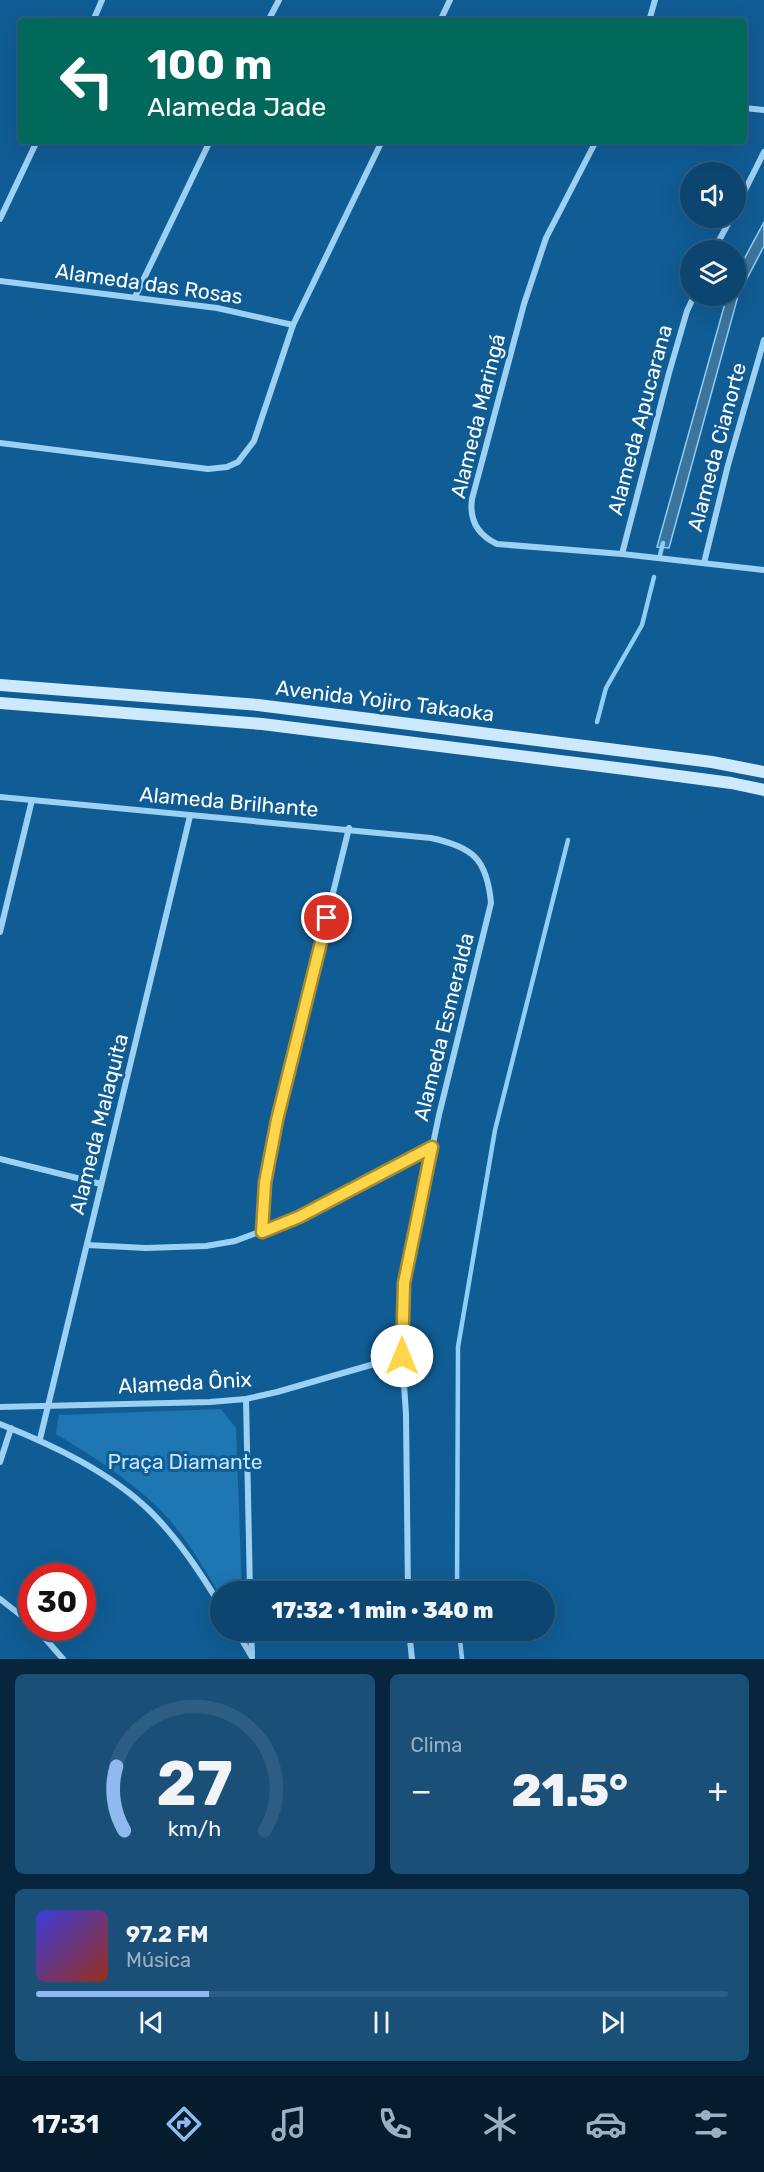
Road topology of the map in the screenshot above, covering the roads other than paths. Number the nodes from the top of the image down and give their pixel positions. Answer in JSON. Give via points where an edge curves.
{"nodes":[{"id":1,"x":102,"y":0,"type":"edge"},
{"id":2,"x":279,"y":0,"type":"edge"},
{"id":3,"x":450,"y":0,"type":"edge"},
{"id":4,"x":655,"y":0,"type":"edge"},
{"id":5,"x":94,"y":18,"type":"edge"},
{"id":6,"x":270,"y":18,"type":"edge"},
{"id":7,"x":441,"y":18,"type":"edge"},
{"id":8,"x":650,"y":18,"type":"edge"},
{"id":9,"x":747,"y":108,"type":"edge"},
{"id":10,"x":764,"y":110,"type":"edge"},
{"id":11,"x":36,"y":144,"type":"edge"},
{"id":12,"x":209,"y":144,"type":"edge"},
{"id":13,"x":381,"y":144,"type":"edge"},
{"id":14,"x":594,"y":144,"type":"edge"},
{"id":15,"x":764,"y":152,"type":"edge"},
{"id":16,"x":746,"y":188,"type":"edge"},
{"id":17,"x":0,"y":219,"type":"edge"},
{"id":18,"x":0,"y":280,"type":"edge"},
{"id":19,"x":135,"y":297,"type":"junction"},
{"id":20,"x":689,"y":306,"type":"edge"},
{"id":21,"x":293,"y":325,"type":"junction"},
{"id":22,"x":764,"y":340,"type":"edge"},
{"id":23,"x":0,"y":443,"type":"edge"},
{"id":24,"x":621,"y":554,"type":"junction"},
{"id":25,"x":704,"y":563,"type":"junction"},
{"id":26,"x":764,"y":570,"type":"edge"},
{"id":27,"x":0,"y":685,"type":"edge"},
{"id":28,"x":0,"y":704,"type":"edge"},
{"id":29,"x":764,"y":772,"type":"edge"},
{"id":30,"x":764,"y":790,"type":"edge"},
{"id":31,"x":0,"y":797,"type":"edge"},
{"id":32,"x":32,"y":800,"type":"junction"},
{"id":33,"x":190,"y":816,"type":"junction"},
{"id":34,"x":349,"y":828,"type":"junction"},
{"id":35,"x":455,"y":843,"type":"joint"},
{"id":36,"x":0,"y":932,"type":"edge"},
{"id":37,"x":432,"y":1147,"type":"junction"},
{"id":38,"x":0,"y":1159,"type":"edge"},
{"id":39,"x":101,"y":1184,"type":"junction"},
{"id":40,"x":262,"y":1232,"type":"junction"},
{"id":41,"x":87,"y":1245,"type":"junction"},
{"id":42,"x":402,"y":1356,"type":"junction"},
{"id":43,"x":246,"y":1399,"type":"junction"},
{"id":44,"x":48,"y":1405,"type":"junction"},
{"id":45,"x":0,"y":1407,"type":"edge"},
{"id":46,"x":0,"y":1424,"type":"edge"},
{"id":47,"x":11,"y":1428,"type":"junction"},
{"id":48,"x":40,"y":1439,"type":"junction"},
{"id":49,"x":0,"y":1462,"type":"edge"},
{"id":50,"x":250,"y":1581,"type":"edge"},
{"id":51,"x":408,"y":1581,"type":"edge"},
{"id":52,"x":210,"y":1589,"type":"edge"},
{"id":53,"x":0,"y":1599,"type":"edge"},
{"id":54,"x":18,"y":1613,"type":"edge"},
{"id":55,"x":47,"y":1641,"type":"edge"},
{"id":56,"x":242,"y":1641,"type":"edge"},
{"id":57,"x":251,"y":1641,"type":"edge"},
{"id":58,"x":410,"y":1641,"type":"edge"},
{"id":59,"x":252,"y":1658,"type":"edge"},
{"id":60,"x":63,"y":1659,"type":"edge"},
{"id":61,"x":412,"y":1659,"type":"edge"}],
"edges":[{"from":1,"to":5,"type":"street"},
{"from":2,"to":6,"type":"street"},
{"from":3,"to":7,"type":"street"},
{"from":4,"to":8,"type":"street"},
{"from":9,"to":10,"type":"street"},
{"from":11,"to":17,"type":"street"},
{"from":12,"to":19,"type":"street"},
{"from":13,"to":21,"type":"street"},
{"from":14,"to":24,"type":"street","name":"Alameda Maringá","via":[[546,238],[524,304],[470,510],[482,535],[497,544]]},
{"from":15,"to":16,"type":"street"},
{"from":18,"to":19,"type":"street","name":"Alameda das Rosas"},
{"from":19,"to":21,"type":"street","name":"Alameda das Rosas","via":[[217,308]]},
{"from":20,"to":24,"type":"street","name":"Alameda Apucarana"},
{"from":21,"to":23,"type":"street","via":[[254,441],[238,462],[227,467],[208,469]]},
{"from":22,"to":25,"type":"street","name":"Alameda Cianorte"},
{"from":24,"to":25,"type":"street","name":"Alameda Maringá"},
{"from":25,"to":26,"type":"street","name":"Alameda Maringá"},
{"from":27,"to":29,"type":"main road","name":"Avenida Yojiro Takaoka","via":[[258,705]]},
{"from":28,"to":30,"type":"main road","name":"Avenida Yojiro Takaoka","via":[[251,723],[644,771]]},
{"from":31,"to":32,"type":"street","name":"Alameda Brilhante"},
{"from":32,"to":33,"type":"street","name":"Alameda Brilhante"},
{"from":32,"to":36,"type":"street"},
{"from":33,"to":34,"type":"street","name":"Alameda Brilhante"},
{"from":33,"to":39,"type":"street","name":"Alameda Malaquita"},
{"from":34,"to":35,"type":"street","name":"Alameda Brilhante"},
{"from":34,"to":40,"type":"street","via":[[277,1120],[265,1183]]},
{"from":35,"to":37,"type":"street","name":"Alameda Esmeralda","via":[[473,855],[483,868],[491,903]]},
{"from":37,"to":40,"type":"street","via":[[299,1217]]},
{"from":37,"to":42,"type":"street","name":"Alameda Esmeralda","via":[[404,1283]]},
{"from":38,"to":39,"type":"street"},
{"from":39,"to":41,"type":"street","name":"Alameda Malaquita"},
{"from":40,"to":41,"type":"street","via":[[206,1246]]},
{"from":41,"to":44,"type":"street","name":"Alameda Malaquita"},
{"from":42,"to":43,"type":"street","name":"Alameda Ônix"},
{"from":42,"to":51,"type":"street","name":"Alameda Esmeralda"},
{"from":43,"to":44,"type":"street","name":"Alameda Ônix"},
{"from":43,"to":50,"type":"street"},
{"from":44,"to":45,"type":"street","name":"Alameda Ônix"},
{"from":44,"to":48,"type":"street","name":"Alameda Malaquita"},
{"from":46,"to":47,"type":"street"},
{"from":47,"to":48,"type":"street"},
{"from":47,"to":49,"type":"street"},
{"from":48,"to":52,"type":"street","via":[[117,1485],[150,1512],[184,1549]]},
{"from":53,"to":54,"type":"street"},
{"from":55,"to":60,"type":"street"},
{"from":56,"to":59,"type":"street"},
{"from":57,"to":59,"type":"street"},
{"from":58,"to":61,"type":"street"}]}
